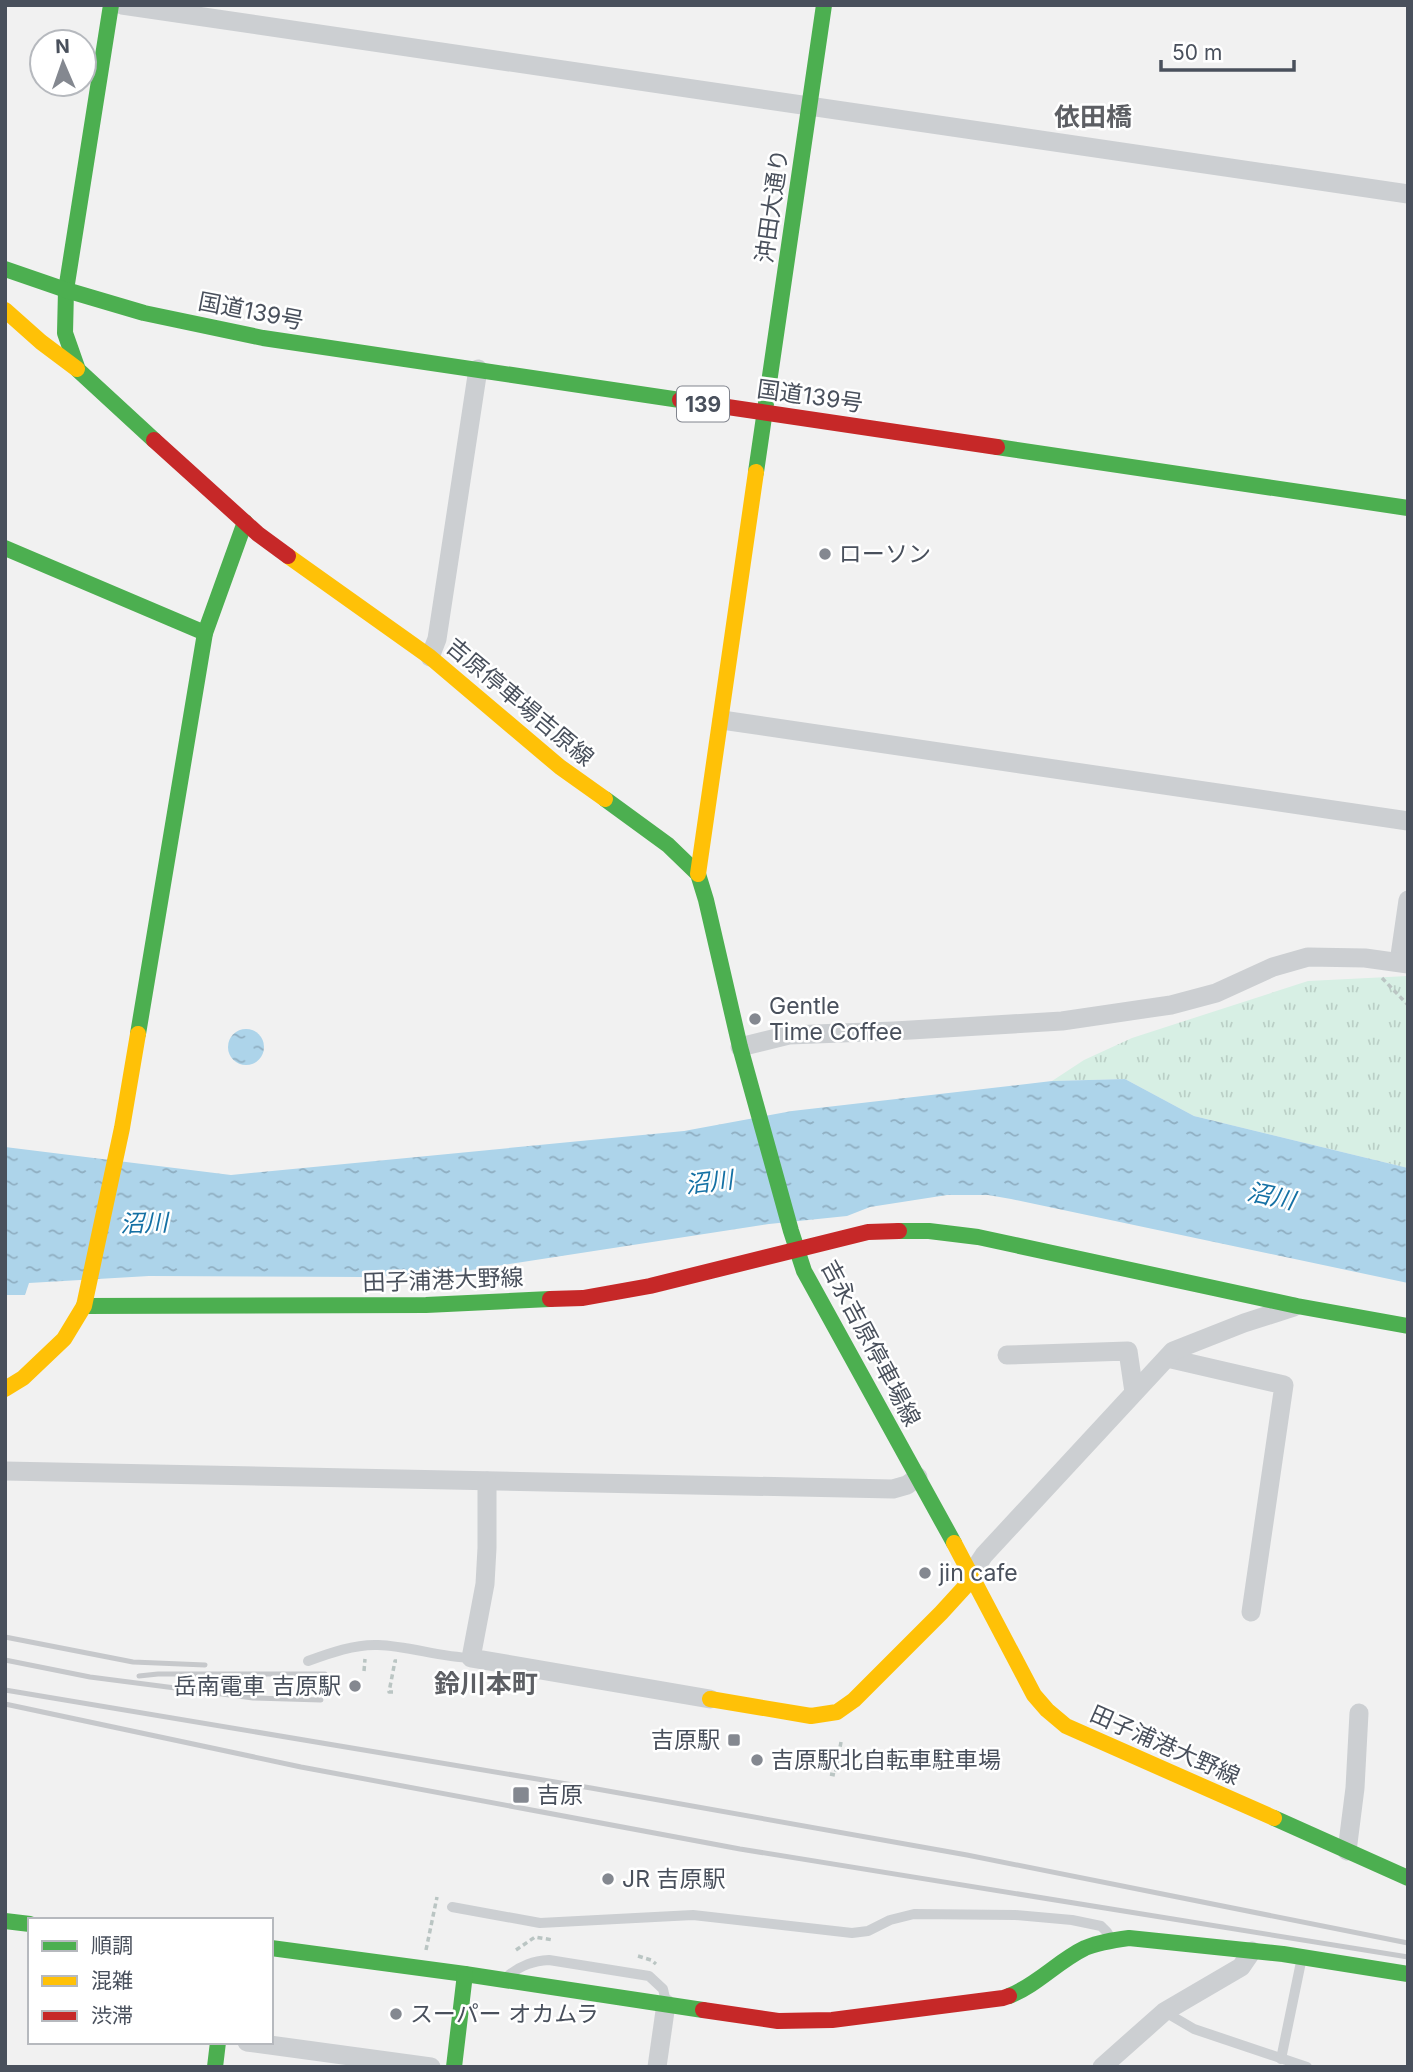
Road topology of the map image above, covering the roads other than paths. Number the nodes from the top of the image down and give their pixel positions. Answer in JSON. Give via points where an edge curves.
{"nodes":[{"id":1,"x":111,"y":5,"type":"edge"},
{"id":2,"x":122,"y":5,"type":"edge"},
{"id":3,"x":824,"y":5,"type":"edge"},
{"id":4,"x":809,"y":106,"type":"junction"},
{"id":5,"x":1408,"y":194,"type":"edge"},
{"id":6,"x":5,"y":269,"type":"edge"},
{"id":7,"x":66,"y":290,"type":"junction"},
{"id":8,"x":5,"y":310,"type":"edge"},
{"id":9,"x":478,"y":369,"type":"junction"},
{"id":10,"x":78,"y":370,"type":"junction"},
{"id":11,"x":766,"y":414,"type":"junction"},
{"id":12,"x":1408,"y":508,"type":"edge"},
{"id":13,"x":245,"y":522,"type":"junction"},
{"id":14,"x":5,"y":548,"type":"edge"},
{"id":15,"x":205,"y":633,"type":"junction"},
{"id":16,"x":430,"y":657,"type":"junction"},
{"id":17,"x":722,"y":720,"type":"junction"},
{"id":18,"x":1408,"y":821,"type":"edge"},
{"id":19,"x":698,"y":874,"type":"junction"},
{"id":20,"x":1408,"y":900,"type":"edge"},
{"id":21,"x":1403,"y":963,"type":"edge"},
{"id":22,"x":740,"y":1047,"type":"junction"},
{"id":23,"x":797,"y":1248,"type":"junction"},
{"id":24,"x":84,"y":1306,"type":"junction"},
{"id":25,"x":1297,"y":1306,"type":"junction"},
{"id":26,"x":1408,"y":1326,"type":"edge"},
{"id":27,"x":1007,"y":1355,"type":"dead end"},
{"id":28,"x":1167,"y":1358,"type":"junction"},
{"id":29,"x":5,"y":1390,"type":"edge"},
{"id":30,"x":1135,"y":1392,"type":"junction"},
{"id":31,"x":5,"y":1471,"type":"edge"},
{"id":32,"x":918,"y":1477,"type":"junction"},
{"id":33,"x":487,"y":1481,"type":"junction"},
{"id":34,"x":973,"y":1578,"type":"junction"},
{"id":35,"x":1251,"y":1612,"type":"dead end"},
{"id":36,"x":471,"y":1658,"type":"junction"},
{"id":37,"x":308,"y":1661,"type":"dead end"},
{"id":38,"x":710,"y":1699,"type":"joint"},
{"id":39,"x":1359,"y":1713,"type":"dead end"},
{"id":40,"x":1347,"y":1851,"type":"junction"},
{"id":41,"x":1408,"y":1878,"type":"edge"},
{"id":42,"x":452,"y":1907,"type":"dead end"},
{"id":43,"x":5,"y":1921,"type":"edge"},
{"id":44,"x":28,"y":1924,"type":"edge"},
{"id":45,"x":1111,"y":1940,"type":"junction"},
{"id":46,"x":273,"y":1948,"type":"edge"},
{"id":47,"x":1251,"y":1951,"type":"junction"},
{"id":48,"x":1302,"y":1956,"type":"junction"},
{"id":49,"x":465,"y":1974,"type":"junction"},
{"id":50,"x":1408,"y":1975,"type":"edge"},
{"id":51,"x":503,"y":1980,"type":"junction"},
{"id":52,"x":666,"y":2004,"type":"junction"},
{"id":53,"x":1164,"y":2012,"type":"junction"},
{"id":54,"x":218,"y":2044,"type":"edge"},
{"id":55,"x":262,"y":2044,"type":"edge"},
{"id":56,"x":1281,"y":2059,"type":"junction"},
{"id":57,"x":215,"y":2067,"type":"edge"},
{"id":58,"x":431,"y":2067,"type":"edge"},
{"id":59,"x":454,"y":2067,"type":"edge"},
{"id":60,"x":657,"y":2067,"type":"edge"},
{"id":61,"x":1101,"y":2067,"type":"edge"},
{"id":62,"x":1307,"y":2067,"type":"edge"}],
"edges":[{"from":1,"to":7,"type":"main road","name":"吉原停車場吉原線"},
{"from":2,"to":4,"type":"street"},
{"from":3,"to":4,"type":"main road","name":"沖田大通り"},
{"from":4,"to":5,"type":"street"},
{"from":4,"to":11,"type":"main road","name":"沖田大通り"},
{"from":6,"to":7,"type":"main road","name":"国道139号","number":"139"},
{"from":7,"to":9,"type":"main road","name":"国道139号","number":"139","via":[[144,313],[263,338]]},
{"from":7,"to":10,"type":"main road","name":"吉原停車場吉原線","via":[[65,333]]},
{"from":8,"to":10,"type":"main road"},
{"from":9,"to":11,"type":"main road","name":"国道139号","number":"139"},
{"from":9,"to":16,"type":"street","via":[[437,639]]},
{"from":10,"to":13,"type":"main road","name":"吉原停車場吉原線"},
{"from":11,"to":12,"type":"main road","name":"国道139号","number":"139"},
{"from":11,"to":17,"type":"main road","name":"沖田大通り"},
{"from":13,"to":15,"type":"main road"},
{"from":13,"to":16,"type":"main road","name":"吉原停車場吉原線"},
{"from":14,"to":15,"type":"main road"},
{"from":15,"to":24,"type":"main road","via":[[122,1128]]},
{"from":16,"to":19,"type":"main road","name":"吉原停車場吉原線","via":[[560,767],[668,845]]},
{"from":17,"to":18,"type":"street"},
{"from":17,"to":19,"type":"main road","name":"沖田大通り"},
{"from":19,"to":22,"type":"main road","name":"吉原停車場吉原線"},
{"from":20,"to":21,"type":"street"},
{"from":21,"to":22,"type":"street","via":[[1308,957],[1216,993],[1171,1005],[1062,1021],[789,1035]]},
{"from":22,"to":23,"type":"main road","name":"吉原停車場吉原線"},
{"from":23,"to":24,"type":"main road","name":"田子浦港大野線","via":[[650,1286],[583,1298],[426,1305]]},
{"from":23,"to":25,"type":"main road","name":"吉永吉原停車場線","via":[[868,1232],[929,1231],[978,1237]]},
{"from":23,"to":32,"type":"main road","name":"吉永吉原停車場線","via":[[813,1289]]},
{"from":24,"to":29,"type":"main road","via":[[64,1339]]},
{"from":25,"to":26,"type":"main road","name":"吉永吉原停車場線"},
{"from":25,"to":28,"type":"street","via":[[1173,1351]]},
{"from":27,"to":30,"type":"street","via":[[1128,1351]]},
{"from":28,"to":30,"type":"street"},
{"from":28,"to":35,"type":"street","via":[[1284,1385]]},
{"from":30,"to":34,"type":"street","via":[[984,1555]]},
{"from":31,"to":33,"type":"street"},
{"from":32,"to":33,"type":"street","via":[[893,1489]]},
{"from":32,"to":34,"type":"main road","name":"吉永吉原停車場線"},
{"from":33,"to":36,"type":"street","via":[[485,1584]]},
{"from":34,"to":38,"type":"main road","via":[[837,1712],[810,1716]]},
{"from":34,"to":40,"type":"main road","name":"田子浦港大野線","via":[[1034,1695],[1066,1726]]},
{"from":36,"to":37,"type":"lane","via":[[377,1645],[335,1651]]},
{"from":36,"to":38,"type":"street"},
{"from":39,"to":40,"type":"street"},
{"from":40,"to":41,"type":"main road","name":"田子浦港大野線"},
{"from":42,"to":45,"type":"lane","via":[[540,1923],[693,1914],[852,1933],[914,1914],[1015,1915],[1101,1926]]},
{"from":43,"to":44,"type":"main road"},
{"from":45,"to":47,"type":"main road"},
{"from":45,"to":52,"type":"main road","via":[[1082,1950],[1025,1990],[987,2002],[802,2022]]},
{"from":46,"to":49,"type":"main road"},
{"from":47,"to":48,"type":"main road"},
{"from":47,"to":53,"type":"street","via":[[1241,1966]]},
{"from":48,"to":50,"type":"main road"},
{"from":48,"to":56,"type":"lane"},
{"from":49,"to":51,"type":"main road"},
{"from":49,"to":59,"type":"main road"},
{"from":51,"to":52,"type":"main road"},
{"from":51,"to":52,"type":"lane","via":[[520,1967],[549,1960],[649,1976],[663,1989]]},
{"from":52,"to":60,"type":"street"},
{"from":53,"to":56,"type":"lane","via":[[1194,2029]]},
{"from":53,"to":61,"type":"street"},
{"from":54,"to":57,"type":"main road"},
{"from":55,"to":58,"type":"street"},
{"from":56,"to":62,"type":"lane"}]}
